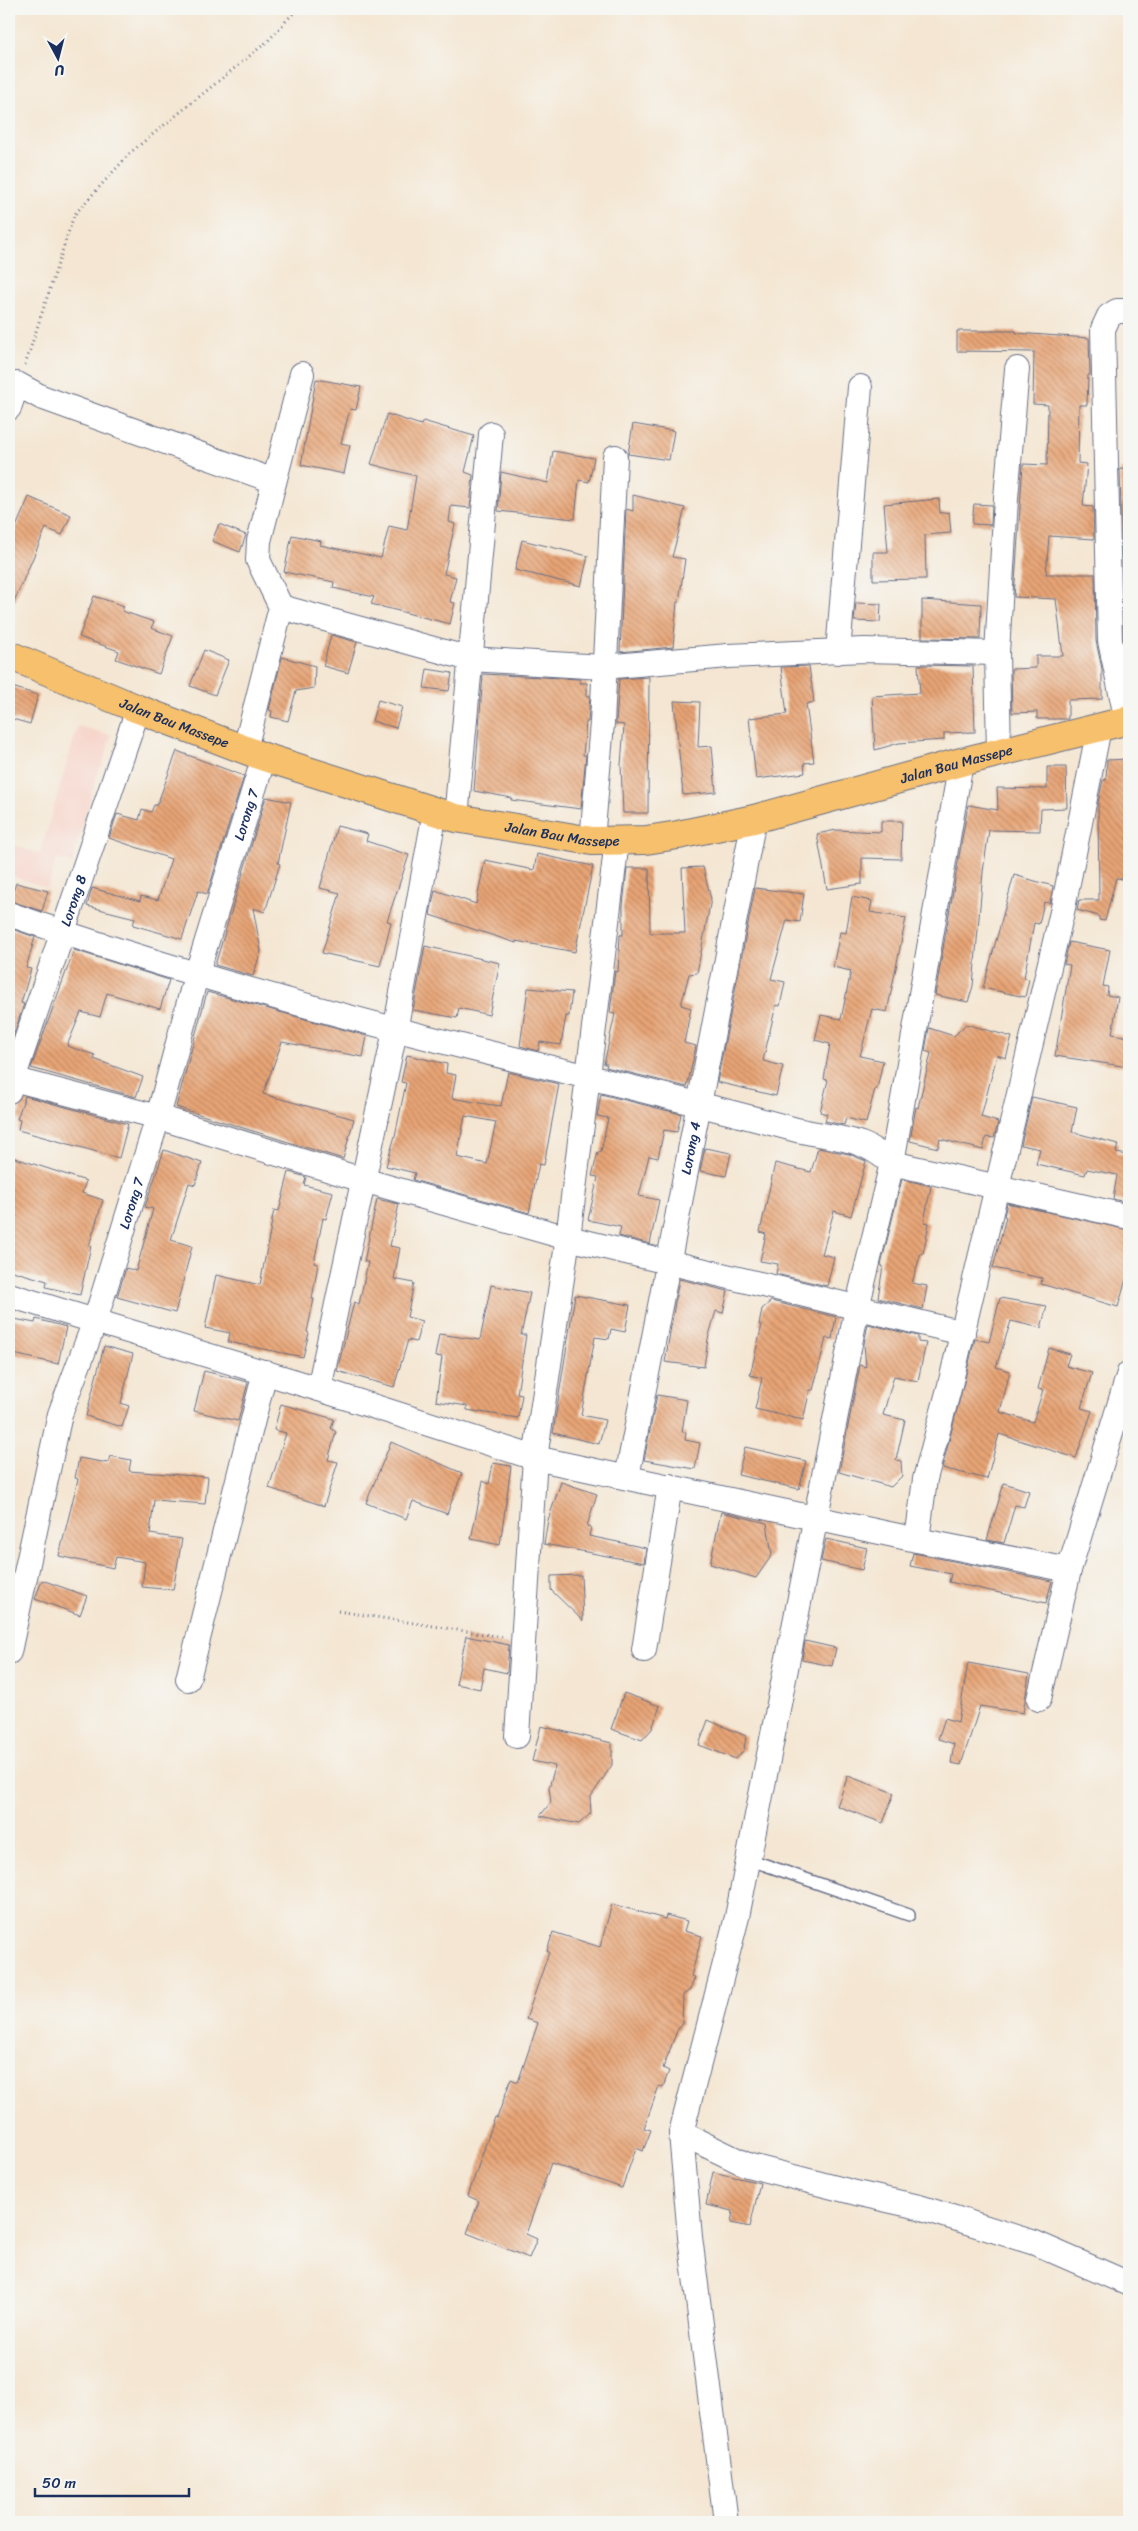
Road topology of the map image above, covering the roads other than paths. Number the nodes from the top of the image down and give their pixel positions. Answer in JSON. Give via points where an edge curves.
{"nodes":[{"id":1,"x":1129,"y":311,"type":"edge"},
{"id":2,"x":1017,"y":370,"type":"dead end"},
{"id":3,"x":302,"y":374,"type":"dead end"},
{"id":4,"x":860,"y":387,"type":"dead end"},
{"id":5,"x":9,"y":408,"type":"edge"},
{"id":6,"x":491,"y":434,"type":"dead end"},
{"id":7,"x":615,"y":458,"type":"dead end"},
{"id":8,"x":274,"y":481,"type":"junction"},
{"id":9,"x":281,"y":607,"type":"junction"},
{"id":10,"x":838,"y":652,"type":"junction"},
{"id":11,"x":997,"y":652,"type":"junction"},
{"id":12,"x":9,"y":655,"type":"edge"},
{"id":13,"x":470,"y":659,"type":"junction"},
{"id":14,"x":603,"y":667,"type":"junction"},
{"id":15,"x":138,"y":709,"type":"junction"},
{"id":16,"x":1128,"y":720,"type":"edge"},
{"id":17,"x":1099,"y":728,"type":"junction"},
{"id":18,"x":254,"y":753,"type":"junction"},
{"id":19,"x":999,"y":753,"type":"junction"},
{"id":20,"x":961,"y":762,"type":"junction"},
{"id":21,"x":446,"y":815,"type":"junction"},
{"id":22,"x":754,"y":819,"type":"junction"},
{"id":23,"x":604,"y":842,"type":"junction"},
{"id":24,"x":9,"y":914,"type":"edge"},
{"id":25,"x":63,"y":933,"type":"junction"},
{"id":26,"x":196,"y":976,"type":"junction"},
{"id":27,"x":395,"y":1031,"type":"junction"},
{"id":28,"x":587,"y":1076,"type":"junction"},
{"id":29,"x":10,"y":1083,"type":"edge"},
{"id":30,"x":699,"y":1103,"type":"junction"},
{"id":31,"x":158,"y":1117,"type":"junction"},
{"id":32,"x":892,"y":1163,"type":"junction"},
{"id":33,"x":363,"y":1180,"type":"junction"},
{"id":34,"x":998,"y":1186,"type":"junction"},
{"id":35,"x":1129,"y":1217,"type":"edge"},
{"id":36,"x":568,"y":1238,"type":"junction"},
{"id":37,"x":667,"y":1263,"type":"junction"},
{"id":38,"x":9,"y":1295,"type":"edge"},
{"id":39,"x":857,"y":1308,"type":"junction"},
{"id":40,"x":95,"y":1321,"type":"junction"},
{"id":41,"x":962,"y":1333,"type":"junction"},
{"id":42,"x":265,"y":1372,"type":"junction"},
{"id":43,"x":1129,"y":1373,"type":"edge"},
{"id":44,"x":319,"y":1389,"type":"junction"},
{"id":45,"x":535,"y":1458,"type":"junction"},
{"id":46,"x":627,"y":1477,"type":"junction"},
{"id":47,"x":670,"y":1486,"type":"junction"},
{"id":48,"x":817,"y":1518,"type":"junction"},
{"id":49,"x":917,"y":1540,"type":"junction"},
{"id":50,"x":1069,"y":1570,"type":"junction"},
{"id":51,"x":644,"y":1650,"type":"dead end"},
{"id":52,"x":9,"y":1652,"type":"edge"},
{"id":53,"x":188,"y":1679,"type":"dead end"},
{"id":54,"x":1039,"y":1699,"type":"dead end"},
{"id":55,"x":517,"y":1736,"type":"dead end"},
{"id":56,"x":748,"y":1859,"type":"junction"},
{"id":57,"x":909,"y":1915,"type":"dead end"},
{"id":58,"x":681,"y":2133,"type":"junction"},
{"id":59,"x":1129,"y":2284,"type":"edge"},
{"id":60,"x":726,"y":2522,"type":"edge"}],
"edges":[{"from":1,"to":16,"type":"street","via":[[1117,311],[1108,316],[1103,329],[1110,641]]},
{"from":2,"to":11,"type":"street"},
{"from":3,"to":8,"type":"street"},
{"from":4,"to":10,"type":"street"},
{"from":5,"to":8,"type":"street","via":[[27,390]]},
{"from":6,"to":13,"type":"street"},
{"from":7,"to":14,"type":"street"},
{"from":8,"to":9,"type":"street","via":[[259,541],[258,560]]},
{"from":9,"to":13,"type":"street"},
{"from":9,"to":18,"type":"street","name":"Lorong 7"},
{"from":10,"to":11,"type":"street"},
{"from":10,"to":14,"type":"street","via":[[728,656]]},
{"from":11,"to":19,"type":"street"},
{"from":12,"to":15,"type":"main road","name":"Jalan Bau Massepe"},
{"from":13,"to":14,"type":"street"},
{"from":13,"to":21,"type":"street"},
{"from":14,"to":23,"type":"street"},
{"from":15,"to":18,"type":"main road","name":"Jalan Bau Massepe"},
{"from":15,"to":25,"type":"street","name":"Lorong 8"},
{"from":16,"to":17,"type":"main road","name":"Jalan Bau Massepe"},
{"from":17,"to":19,"type":"main road","name":"Jalan Bau Massepe"},
{"from":17,"to":34,"type":"street","via":[[1063,908]]},
{"from":18,"to":21,"type":"main road","name":"Jalan Bau Massepe"},
{"from":18,"to":26,"type":"street","name":"Lorong 7"},
{"from":19,"to":20,"type":"main road","name":"Jalan Bau Massepe"},
{"from":20,"to":22,"type":"main road","name":"Jalan Bau Massepe"},
{"from":20,"to":32,"type":"street"},
{"from":21,"to":23,"type":"main road","name":"Jalan Bau Massepe"},
{"from":21,"to":27,"type":"street"},
{"from":22,"to":23,"type":"main road","name":"Jalan Bau Massepe","via":[[678,835]]},
{"from":22,"to":30,"type":"street","name":"Lorong 4"},
{"from":23,"to":28,"type":"street"},
{"from":24,"to":25,"type":"street"},
{"from":25,"to":26,"type":"street"},
{"from":25,"to":29,"type":"street","name":"Lorong 8"},
{"from":26,"to":27,"type":"street"},
{"from":26,"to":31,"type":"street","name":"Lorong 7"},
{"from":27,"to":28,"type":"street"},
{"from":27,"to":33,"type":"street"},
{"from":28,"to":30,"type":"street"},
{"from":28,"to":36,"type":"street"},
{"from":29,"to":31,"type":"street"},
{"from":30,"to":32,"type":"street","via":[[811,1134],[860,1143]]},
{"from":30,"to":37,"type":"street","name":"Lorong 4"},
{"from":31,"to":33,"type":"street"},
{"from":31,"to":40,"type":"street","name":"Lorong 7"},
{"from":32,"to":34,"type":"street"},
{"from":32,"to":39,"type":"street"},
{"from":33,"to":36,"type":"street"},
{"from":33,"to":44,"type":"street"},
{"from":34,"to":35,"type":"street"},
{"from":34,"to":41,"type":"street"},
{"from":36,"to":37,"type":"street"},
{"from":36,"to":45,"type":"street"},
{"from":37,"to":39,"type":"street"},
{"from":37,"to":46,"type":"street","name":"Lorong 4"},
{"from":38,"to":40,"type":"street"},
{"from":39,"to":41,"type":"street"},
{"from":39,"to":48,"type":"street"},
{"from":40,"to":42,"type":"street"},
{"from":40,"to":52,"type":"street","name":"Lorong 7","via":[[60,1414]]},
{"from":41,"to":49,"type":"street","via":[[925,1480]]},
{"from":42,"to":44,"type":"street"},
{"from":42,"to":53,"type":"street"},
{"from":43,"to":50,"type":"street"},
{"from":44,"to":45,"type":"street"},
{"from":45,"to":46,"type":"street"},
{"from":45,"to":55,"type":"street"},
{"from":46,"to":47,"type":"street"},
{"from":47,"to":48,"type":"street"},
{"from":47,"to":51,"type":"street"},
{"from":48,"to":49,"type":"street"},
{"from":48,"to":56,"type":"street"},
{"from":49,"to":50,"type":"street"},
{"from":50,"to":54,"type":"street"},
{"from":56,"to":57,"type":"lane"},
{"from":56,"to":58,"type":"street","via":[[737,1917]]},
{"from":58,"to":59,"type":"street","via":[[747,2165],[919,2207],[1035,2243]]},
{"from":58,"to":60,"type":"street","via":[[690,2237]]}]}
